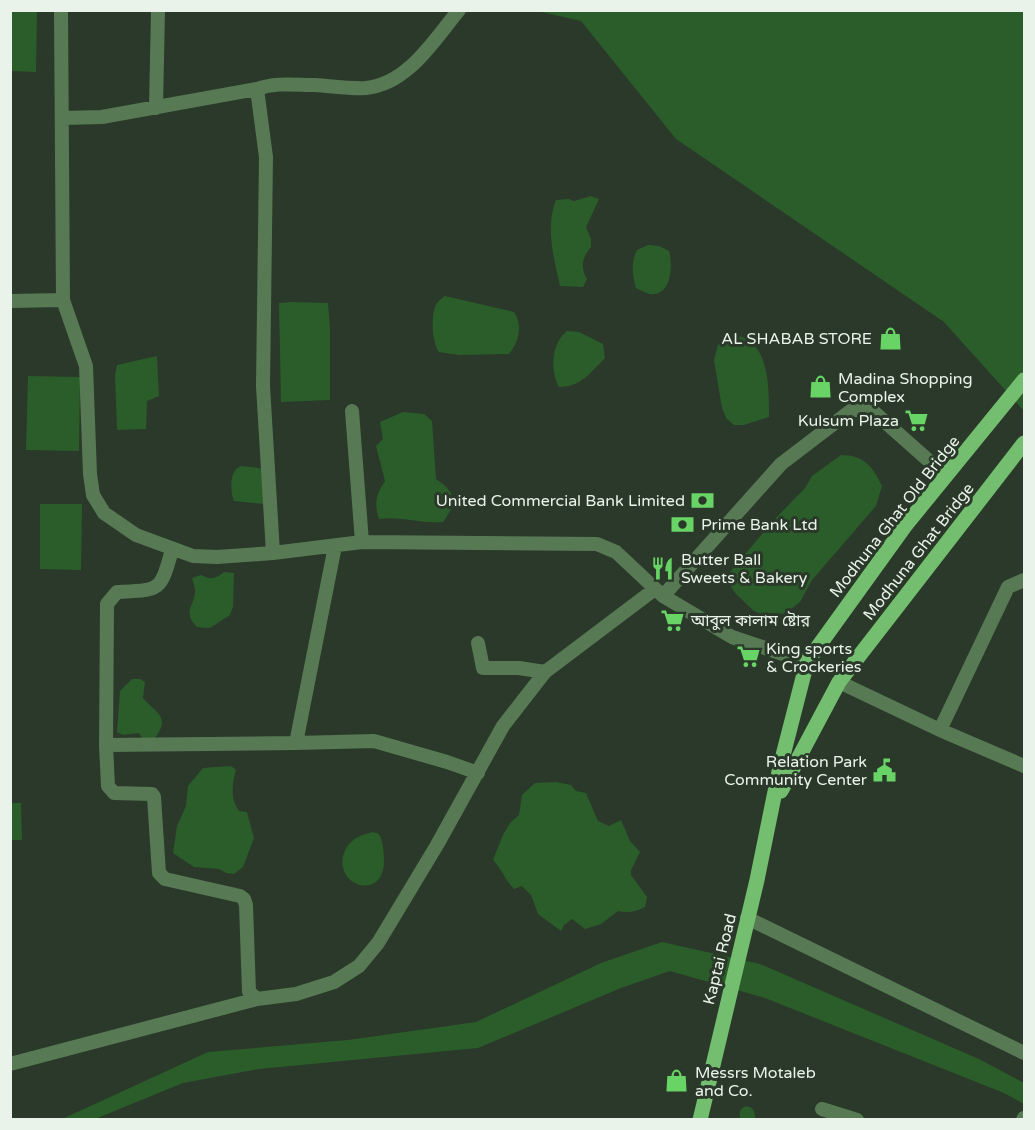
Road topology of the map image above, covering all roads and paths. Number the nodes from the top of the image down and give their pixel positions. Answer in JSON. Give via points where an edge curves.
{"nodes":[{"id":1,"x":61,"y":10,"type":"edge"},
{"id":2,"x":158,"y":10,"type":"edge"},
{"id":3,"x":459,"y":10,"type":"edge"},
{"id":4,"x":257,"y":89,"type":"junction"},
{"id":5,"x":156,"y":108,"type":"junction"},
{"id":6,"x":62,"y":118,"type":"junction"},
{"id":7,"x":63,"y":300,"type":"junction"},
{"id":8,"x":10,"y":301,"type":"edge"},
{"id":9,"x":1024,"y":380,"type":"edge"},
{"id":10,"x":352,"y":411,"type":"dead end"},
{"id":11,"x":1020,"y":448,"type":"edge"},
{"id":12,"x":946,"y":476,"type":"junction"},
{"id":13,"x":362,"y":542,"type":"junction"},
{"id":14,"x":335,"y":546,"type":"junction"},
{"id":15,"x":172,"y":550,"type":"junction"},
{"id":16,"x":273,"y":553,"type":"junction"},
{"id":17,"x":1024,"y":579,"type":"edge"},
{"id":18,"x":659,"y":593,"type":"junction"},
{"id":19,"x":478,"y":643,"type":"dead end"},
{"id":20,"x":807,"y":662,"type":"junction"},
{"id":21,"x":545,"y":672,"type":"junction"},
{"id":22,"x":839,"y":682,"type":"junction"},
{"id":23,"x":940,"y":730,"type":"junction"},
{"id":24,"x":296,"y":743,"type":"junction"},
{"id":25,"x":106,"y":745,"type":"junction"},
{"id":26,"x":1024,"y":766,"type":"edge"},
{"id":27,"x":478,"y":773,"type":"junction"},
{"id":28,"x":772,"y":807,"type":"junction"},
{"id":29,"x":747,"y":918,"type":"junction"},
{"id":30,"x":257,"y":999,"type":"junction"},
{"id":31,"x":1024,"y":1053,"type":"edge"},
{"id":32,"x":10,"y":1064,"type":"edge"},
{"id":33,"x":822,"y":1109,"type":"dead end"},
{"id":34,"x":700,"y":1119,"type":"edge"},
{"id":35,"x":857,"y":1119,"type":"edge"}],
"edges":[{"from":1,"to":6,"type":"street"},
{"from":2,"to":5,"type":"street"},
{"from":3,"to":4,"type":"street","via":[[413,64],[390,80],[366,88],[284,84]]},
{"from":4,"to":5,"type":"street"},
{"from":4,"to":16,"type":"street","via":[[266,157],[262,386]]},
{"from":5,"to":6,"type":"street","via":[[102,117]]},
{"from":6,"to":7,"type":"street"},
{"from":7,"to":8,"type":"street"},
{"from":7,"to":15,"type":"street","via":[[86,366],[93,495],[104,513],[128,530]]},
{"from":9,"to":12,"type":"main road","name":"Modhuna Ghat Old Bridge"},
{"from":10,"to":13,"type":"street"},
{"from":11,"to":22,"type":"main road","name":"Modhuna Ghat Bridge"},
{"from":12,"to":18,"type":"street","via":[[875,413],[852,409],[781,464]]},
{"from":12,"to":20,"type":"main road","name":"Modhuna Ghat Old Bridge"},
{"from":13,"to":14,"type":"street"},
{"from":13,"to":18,"type":"street","via":[[597,544],[616,552]]},
{"from":14,"to":16,"type":"street"},
{"from":14,"to":24,"type":"street"},
{"from":15,"to":16,"type":"street","via":[[217,557]]},
{"from":15,"to":25,"type":"street","via":[[163,580],[150,590],[117,592],[107,604]]},
{"from":17,"to":23,"type":"street","via":[[1008,587]]},
{"from":18,"to":20,"type":"street","via":[[732,637]]},
{"from":18,"to":21,"type":"street"},
{"from":19,"to":21,"type":"street","via":[[483,668]]},
{"from":20,"to":28,"type":"main road","name":"Modhuna Ghat Old Bridge"},
{"from":21,"to":27,"type":"street","via":[[503,726]]},
{"from":22,"to":23,"type":"street"},
{"from":22,"to":28,"type":"main road","name":"Modhuna Ghat Bridge"},
{"from":23,"to":26,"type":"street"},
{"from":24,"to":25,"type":"street"},
{"from":24,"to":27,"type":"street","via":[[374,741]]},
{"from":25,"to":30,"type":"street","via":[[110,789],[114,793],[154,797],[161,876],[244,899],[249,992]]},
{"from":27,"to":30,"type":"street","via":[[378,943],[359,966],[334,982]]},
{"from":28,"to":29,"type":"main road","name":"Kaptai Road"},
{"from":29,"to":31,"type":"street"},
{"from":29,"to":34,"type":"main road","name":"Kaptai Road"},
{"from":30,"to":32,"type":"street"},
{"from":33,"to":35,"type":"street"}]}
